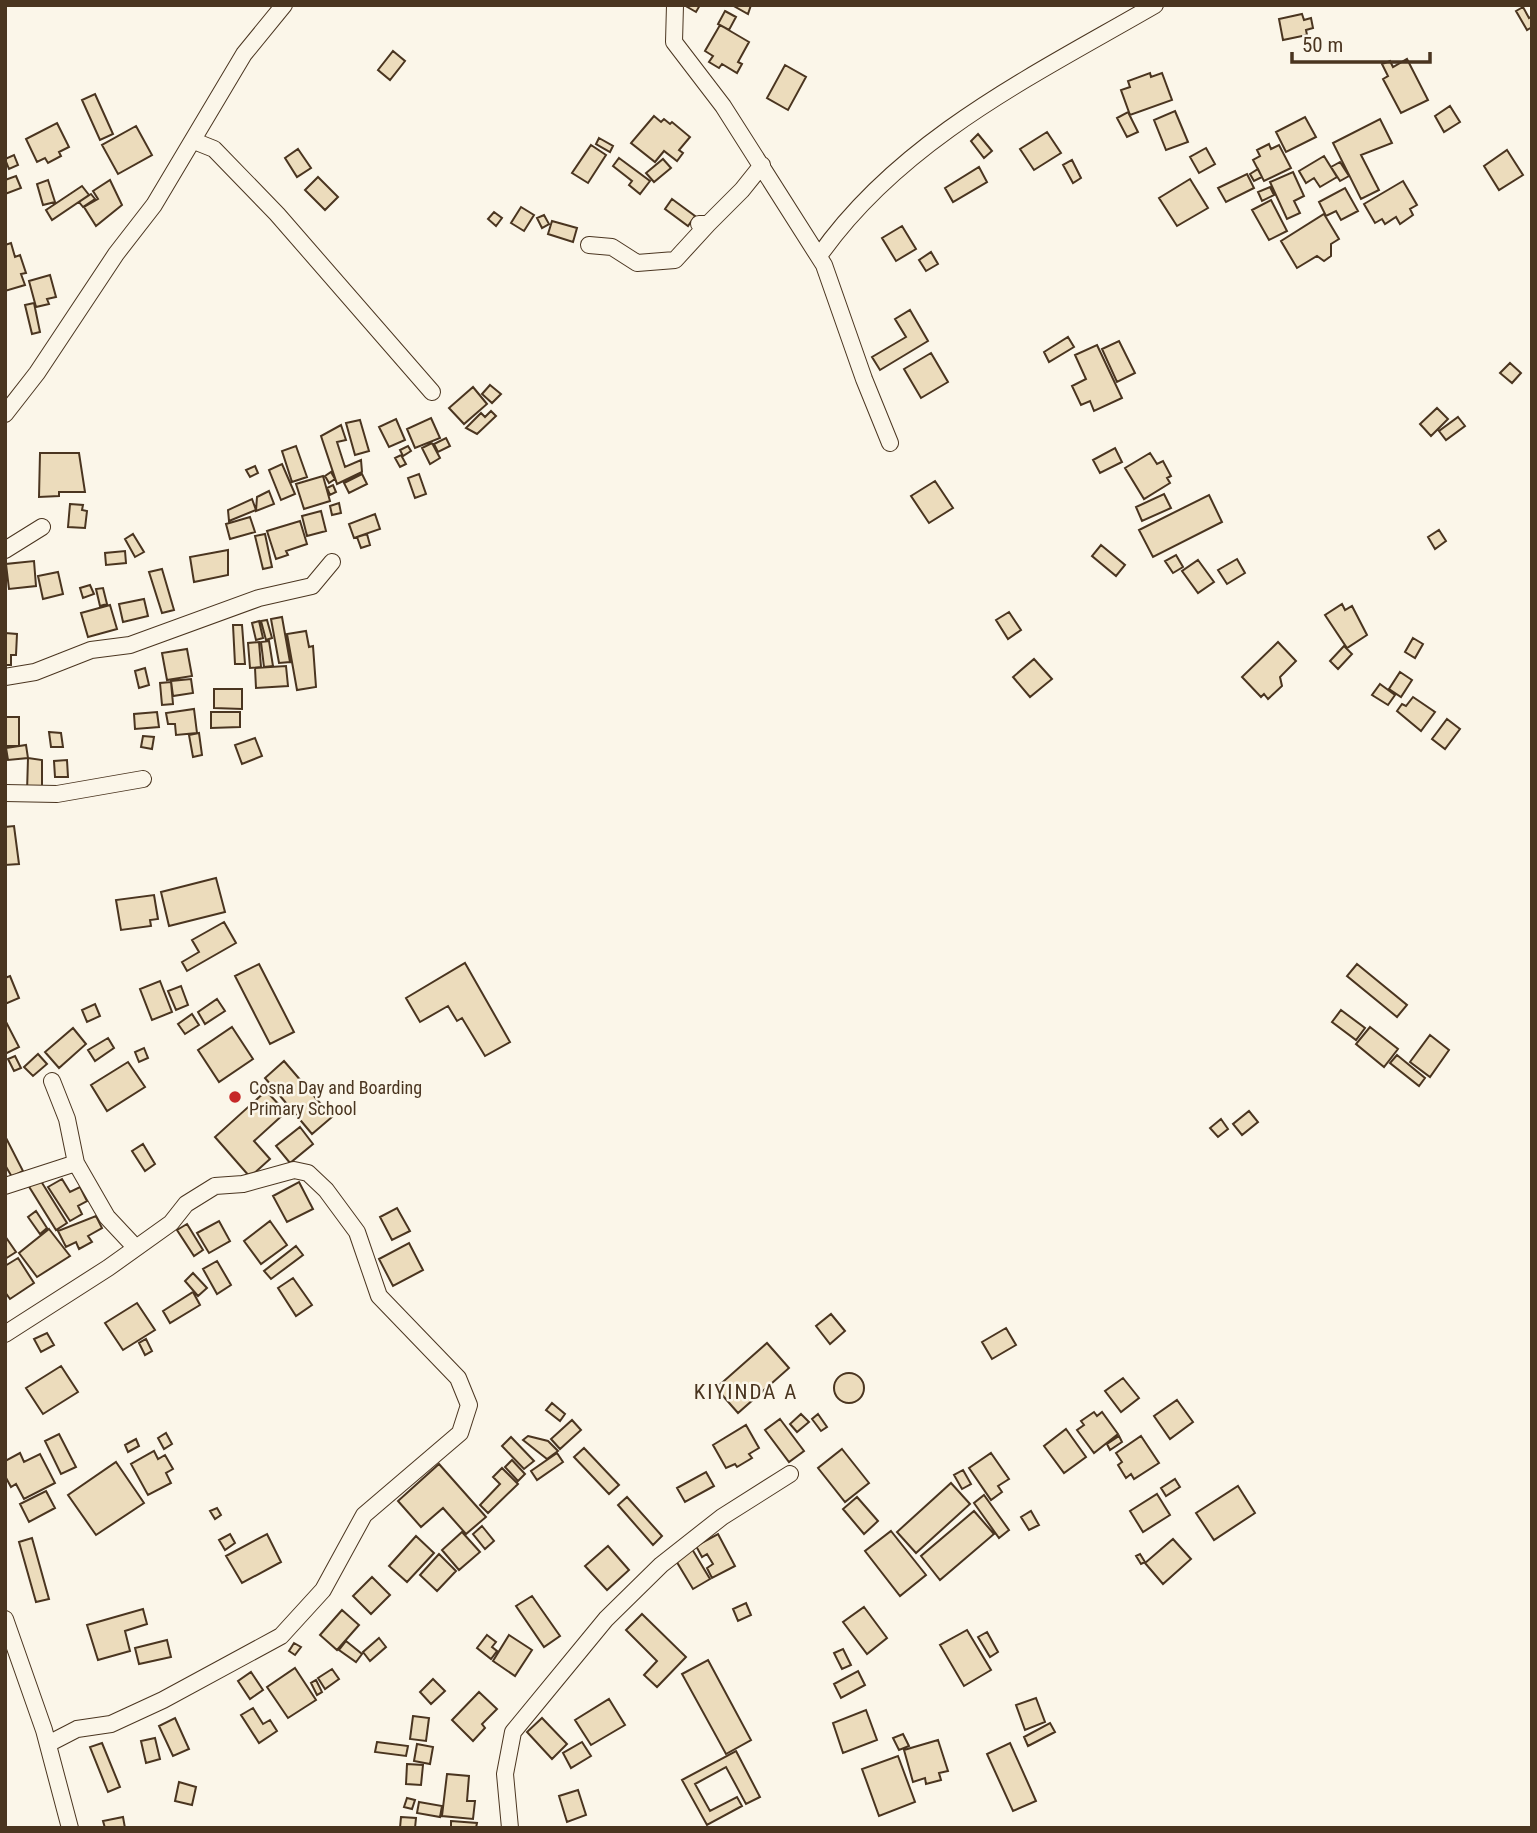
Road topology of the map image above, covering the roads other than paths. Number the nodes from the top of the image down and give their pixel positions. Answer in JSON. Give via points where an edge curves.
{"nodes":[{"id":1,"x":284,"y":5,"type":"edge"},
{"id":2,"x":675,"y":5,"type":"edge"},
{"id":3,"x":1155,"y":5,"type":"edge"},
{"id":4,"x":194,"y":141,"type":"junction"},
{"id":5,"x":762,"y":165,"type":"junction"},
{"id":6,"x":589,"y":245,"type":"dead end"},
{"id":7,"x":819,"y":256,"type":"junction"},
{"id":8,"x":432,"y":392,"type":"dead end"},
{"id":9,"x":5,"y":414,"type":"edge"},
{"id":10,"x":890,"y":443,"type":"dead end"},
{"id":11,"x":42,"y":527,"type":"dead end"},
{"id":12,"x":5,"y":550,"type":"edge"},
{"id":13,"x":332,"y":562,"type":"dead end"},
{"id":14,"x":5,"y":677,"type":"edge"},
{"id":15,"x":143,"y":779,"type":"dead end"},
{"id":16,"x":5,"y":793,"type":"edge"},
{"id":17,"x":52,"y":1081,"type":"dead end"},
{"id":18,"x":76,"y":1163,"type":"junction"},
{"id":19,"x":5,"y":1186,"type":"edge"},
{"id":20,"x":136,"y":1248,"type":"junction"},
{"id":21,"x":5,"y":1334,"type":"edge"},
{"id":22,"x":790,"y":1474,"type":"dead end"},
{"id":23,"x":5,"y":1619,"type":"edge"},
{"id":24,"x":48,"y":1744,"type":"junction"},
{"id":25,"x":70,"y":1828,"type":"edge"},
{"id":26,"x":510,"y":1828,"type":"edge"}],
"edges":[{"from":1,"to":4,"type":"street","via":[[244,54]]},
{"from":2,"to":5,"type":"street","via":[[674,42]]},
{"from":3,"to":7,"type":"street","via":[[1001,94],[926,144],[872,192]]},
{"from":4,"to":8,"type":"street","via":[[214,149],[277,214]]},
{"from":4,"to":9,"type":"street","via":[[154,205]]},
{"from":5,"to":6,"type":"street","via":[[742,190],[703,224],[675,260],[637,263],[612,247]]},
{"from":5,"to":7,"type":"street"},
{"from":7,"to":10,"type":"street"},
{"from":11,"to":12,"type":"street"},
{"from":13,"to":14,"type":"street","via":[[312,586],[259,598],[130,645],[91,650],[35,672]]},
{"from":15,"to":16,"type":"street","via":[[57,794]]},
{"from":17,"to":18,"type":"street","via":[[67,1119]]},
{"from":18,"to":19,"type":"street"},
{"from":18,"to":20,"type":"street","via":[[107,1217]]},
{"from":20,"to":21,"type":"street"},
{"from":20,"to":24,"type":"street","via":[[170,1223],[186,1204],[215,1186],[243,1184],[278,1172],[308,1173],[327,1190],[357,1232],[379,1296],[458,1378],[469,1405],[460,1433],[364,1515],[323,1590],[281,1636],[163,1700],[111,1724],[77,1729]]},
{"from":22,"to":26,"type":"street","via":[[722,1517],[661,1565],[606,1619],[513,1732],[505,1774]]},
{"from":23,"to":24,"type":"street"},
{"from":24,"to":25,"type":"street"}]}
